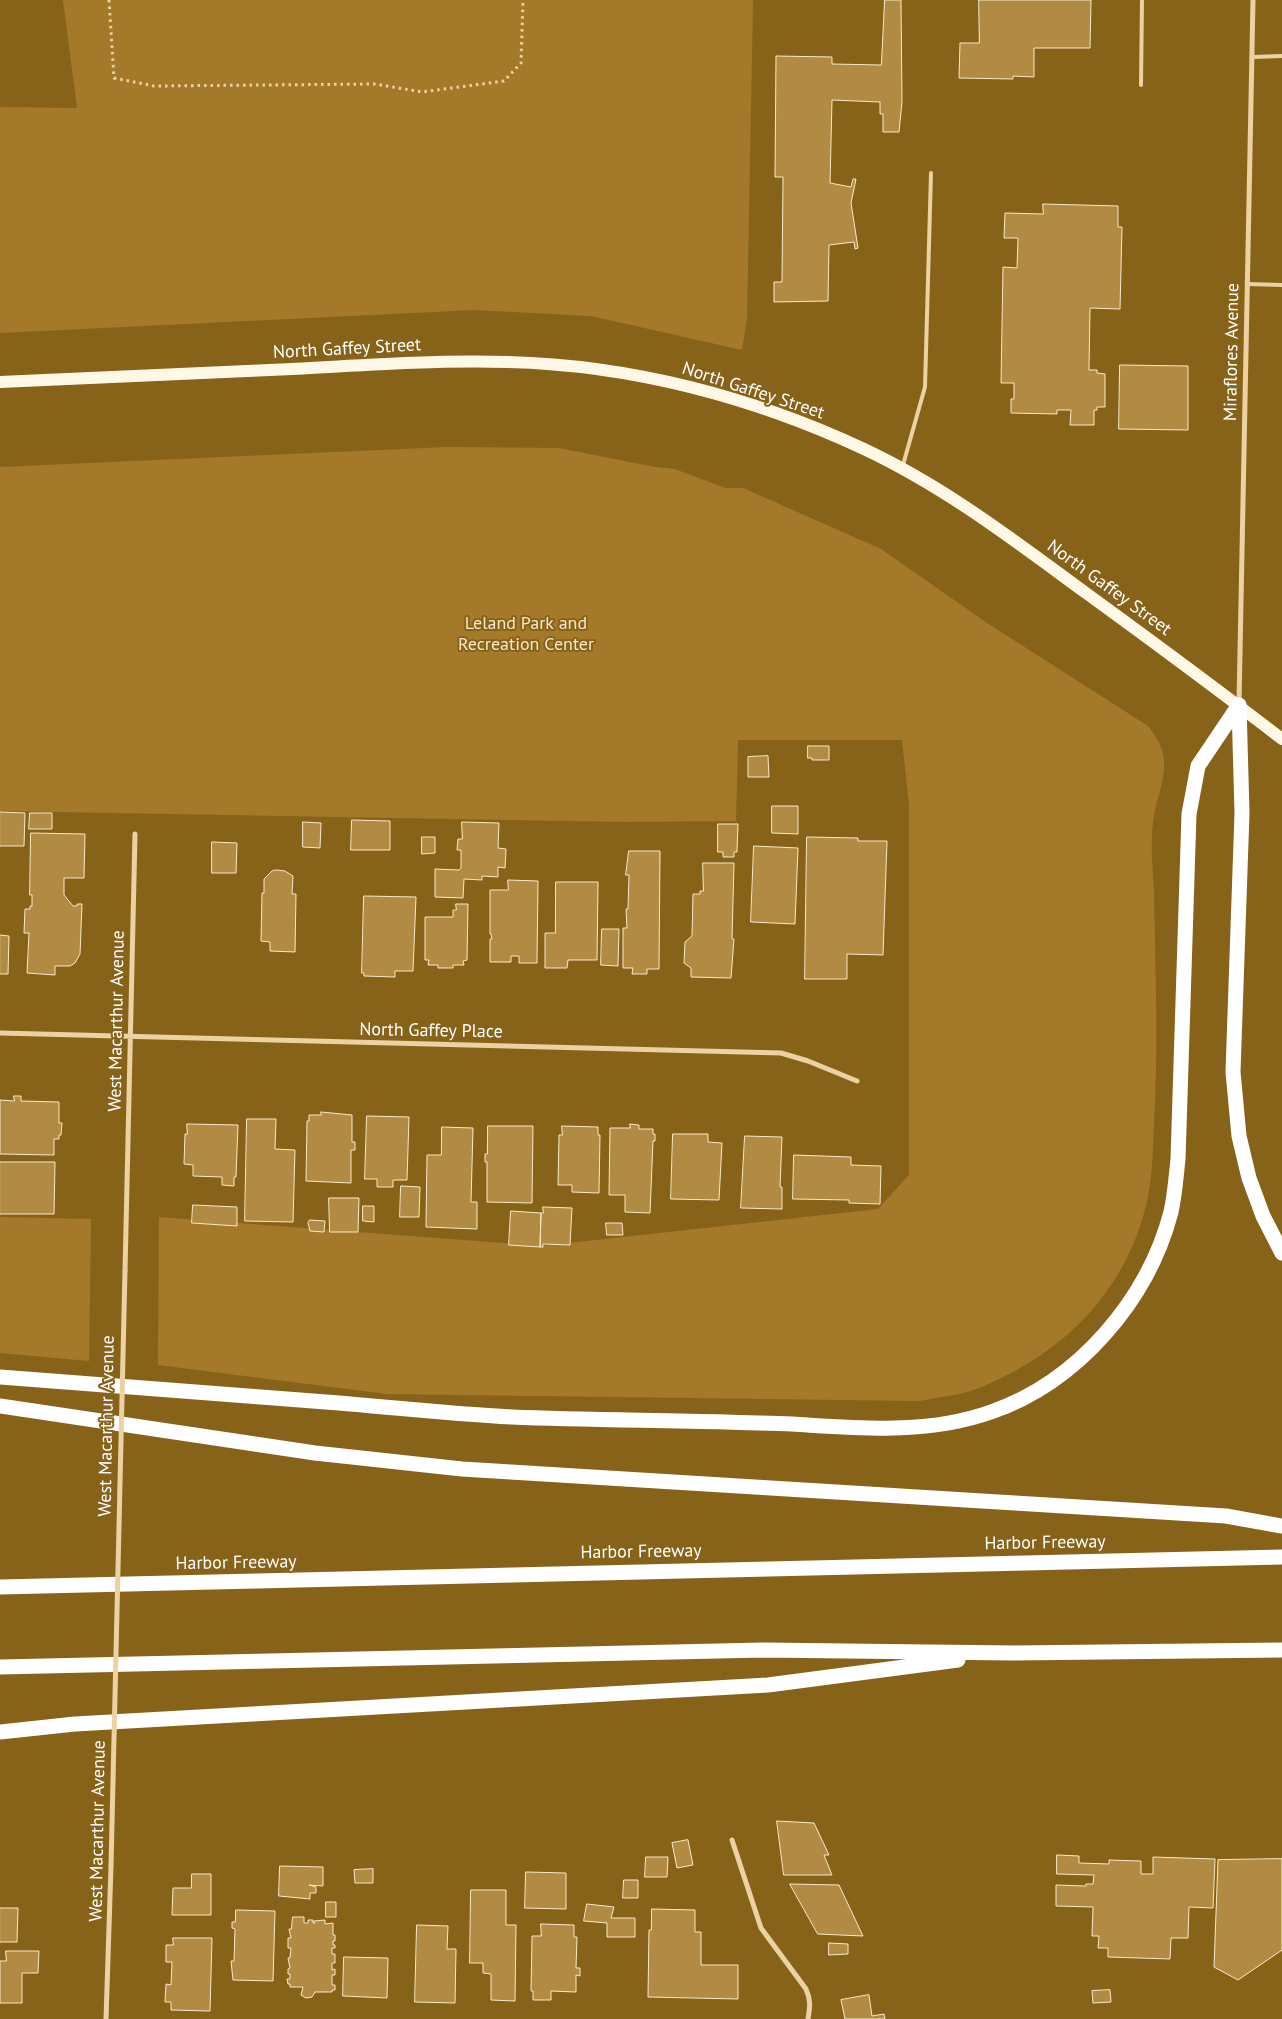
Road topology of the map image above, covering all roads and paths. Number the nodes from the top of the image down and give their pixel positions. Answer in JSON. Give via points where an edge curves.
{"nodes":[{"id":1,"x":109,"y":0,"type":"edge"},
{"id":2,"x":522,"y":0,"type":"edge"},
{"id":3,"x":1142,"y":0,"type":"edge"},
{"id":4,"x":1253,"y":0,"type":"edge"},
{"id":5,"x":1252,"y":56,"type":"junction"},
{"id":6,"x":1282,"y":56,"type":"edge"},
{"id":7,"x":1141,"y":86,"type":"dead end"},
{"id":8,"x":931,"y":173,"type":"dead end"},
{"id":9,"x":1247,"y":284,"type":"junction"},
{"id":10,"x":1282,"y":285,"type":"edge"},
{"id":11,"x":0,"y":382,"type":"edge"},
{"id":12,"x":902,"y":469,"type":"junction"},
{"id":13,"x":1239,"y":705,"type":"junction"},
{"id":14,"x":1282,"y":738,"type":"edge"},
{"id":15,"x":135,"y":834,"type":"dead end"},
{"id":16,"x":0,"y":1033,"type":"edge"},
{"id":17,"x":131,"y":1037,"type":"junction"},
{"id":18,"x":856,"y":1081,"type":"dead end"},
{"id":19,"x":1282,"y":1252,"type":"edge"},
{"id":20,"x":0,"y":1377,"type":"edge"},
{"id":21,"x":0,"y":1406,"type":"edge"},
{"id":22,"x":1282,"y":1526,"type":"edge"},
{"id":23,"x":1282,"y":1557,"type":"edge"},
{"id":24,"x":0,"y":1587,"type":"edge"},
{"id":25,"x":1282,"y":1650,"type":"edge"},
{"id":26,"x":1014,"y":1653,"type":"junction"},
{"id":27,"x":0,"y":1667,"type":"edge"},
{"id":28,"x":0,"y":1732,"type":"edge"},
{"id":29,"x":732,"y":1840,"type":"dead end"},
{"id":30,"x":106,"y":2019,"type":"edge"},
{"id":31,"x":808,"y":2019,"type":"edge"}],
"edges":[{"from":1,"to":2,"type":"path","via":[[114,78],[154,86],[376,84],[422,92],[504,81],[521,63]]},
{"from":3,"to":7,"type":"lane"},
{"from":4,"to":5,"type":"street","name":"Miraflores Avenue"},
{"from":5,"to":6,"type":"lane"},
{"from":5,"to":9,"type":"street","name":"Miraflores Avenue"},
{"from":8,"to":12,"type":"lane","via":[[926,387]]},
{"from":9,"to":10,"type":"lane"},
{"from":9,"to":13,"type":"street","name":"Miraflores Avenue"},
{"from":11,"to":12,"type":"main road","name":"North Gaffey Street","via":[[432,362],[509,362],[578,367],[653,379],[727,397],[834,436]]},
{"from":12,"to":13,"type":"main road","name":"North Gaffey Street","via":[[995,526]]},
{"from":13,"to":14,"type":"main road","name":"North Gaffey Street"},
{"from":13,"to":19,"type":"highway","via":[[1242,813],[1233,1072],[1239,1136],[1248,1178]]},
{"from":13,"to":20,"type":"highway","via":[[1198,766],[1189,814],[1178,1159],[1170,1215],[1152,1266],[1094,1347],[1048,1384],[1023,1398],[990,1412],[955,1421],[907,1428],[859,1428],[512,1417]]},
{"from":15,"to":17,"type":"street","name":"West Macarthur Avenue"},
{"from":16,"to":17,"type":"street","name":"North Gaffey Place"},
{"from":17,"to":18,"type":"street","name":"North Gaffey Place","via":[[782,1053]]},
{"from":17,"to":30,"type":"street","name":"West Macarthur Avenue","bridge":true},
{"from":21,"to":22,"type":"highway","via":[[315,1453],[462,1469],[1226,1516]]},
{"from":23,"to":24,"type":"highway","name":"Harbor Freeway"},
{"from":25,"to":26,"type":"highway"},
{"from":26,"to":27,"type":"highway","via":[[763,1650]]},
{"from":26,"to":28,"type":"highway","via":[[768,1684],[75,1724]]},
{"from":29,"to":31,"type":"street","via":[[761,1928],[806,1989],[811,2004]]}]}
